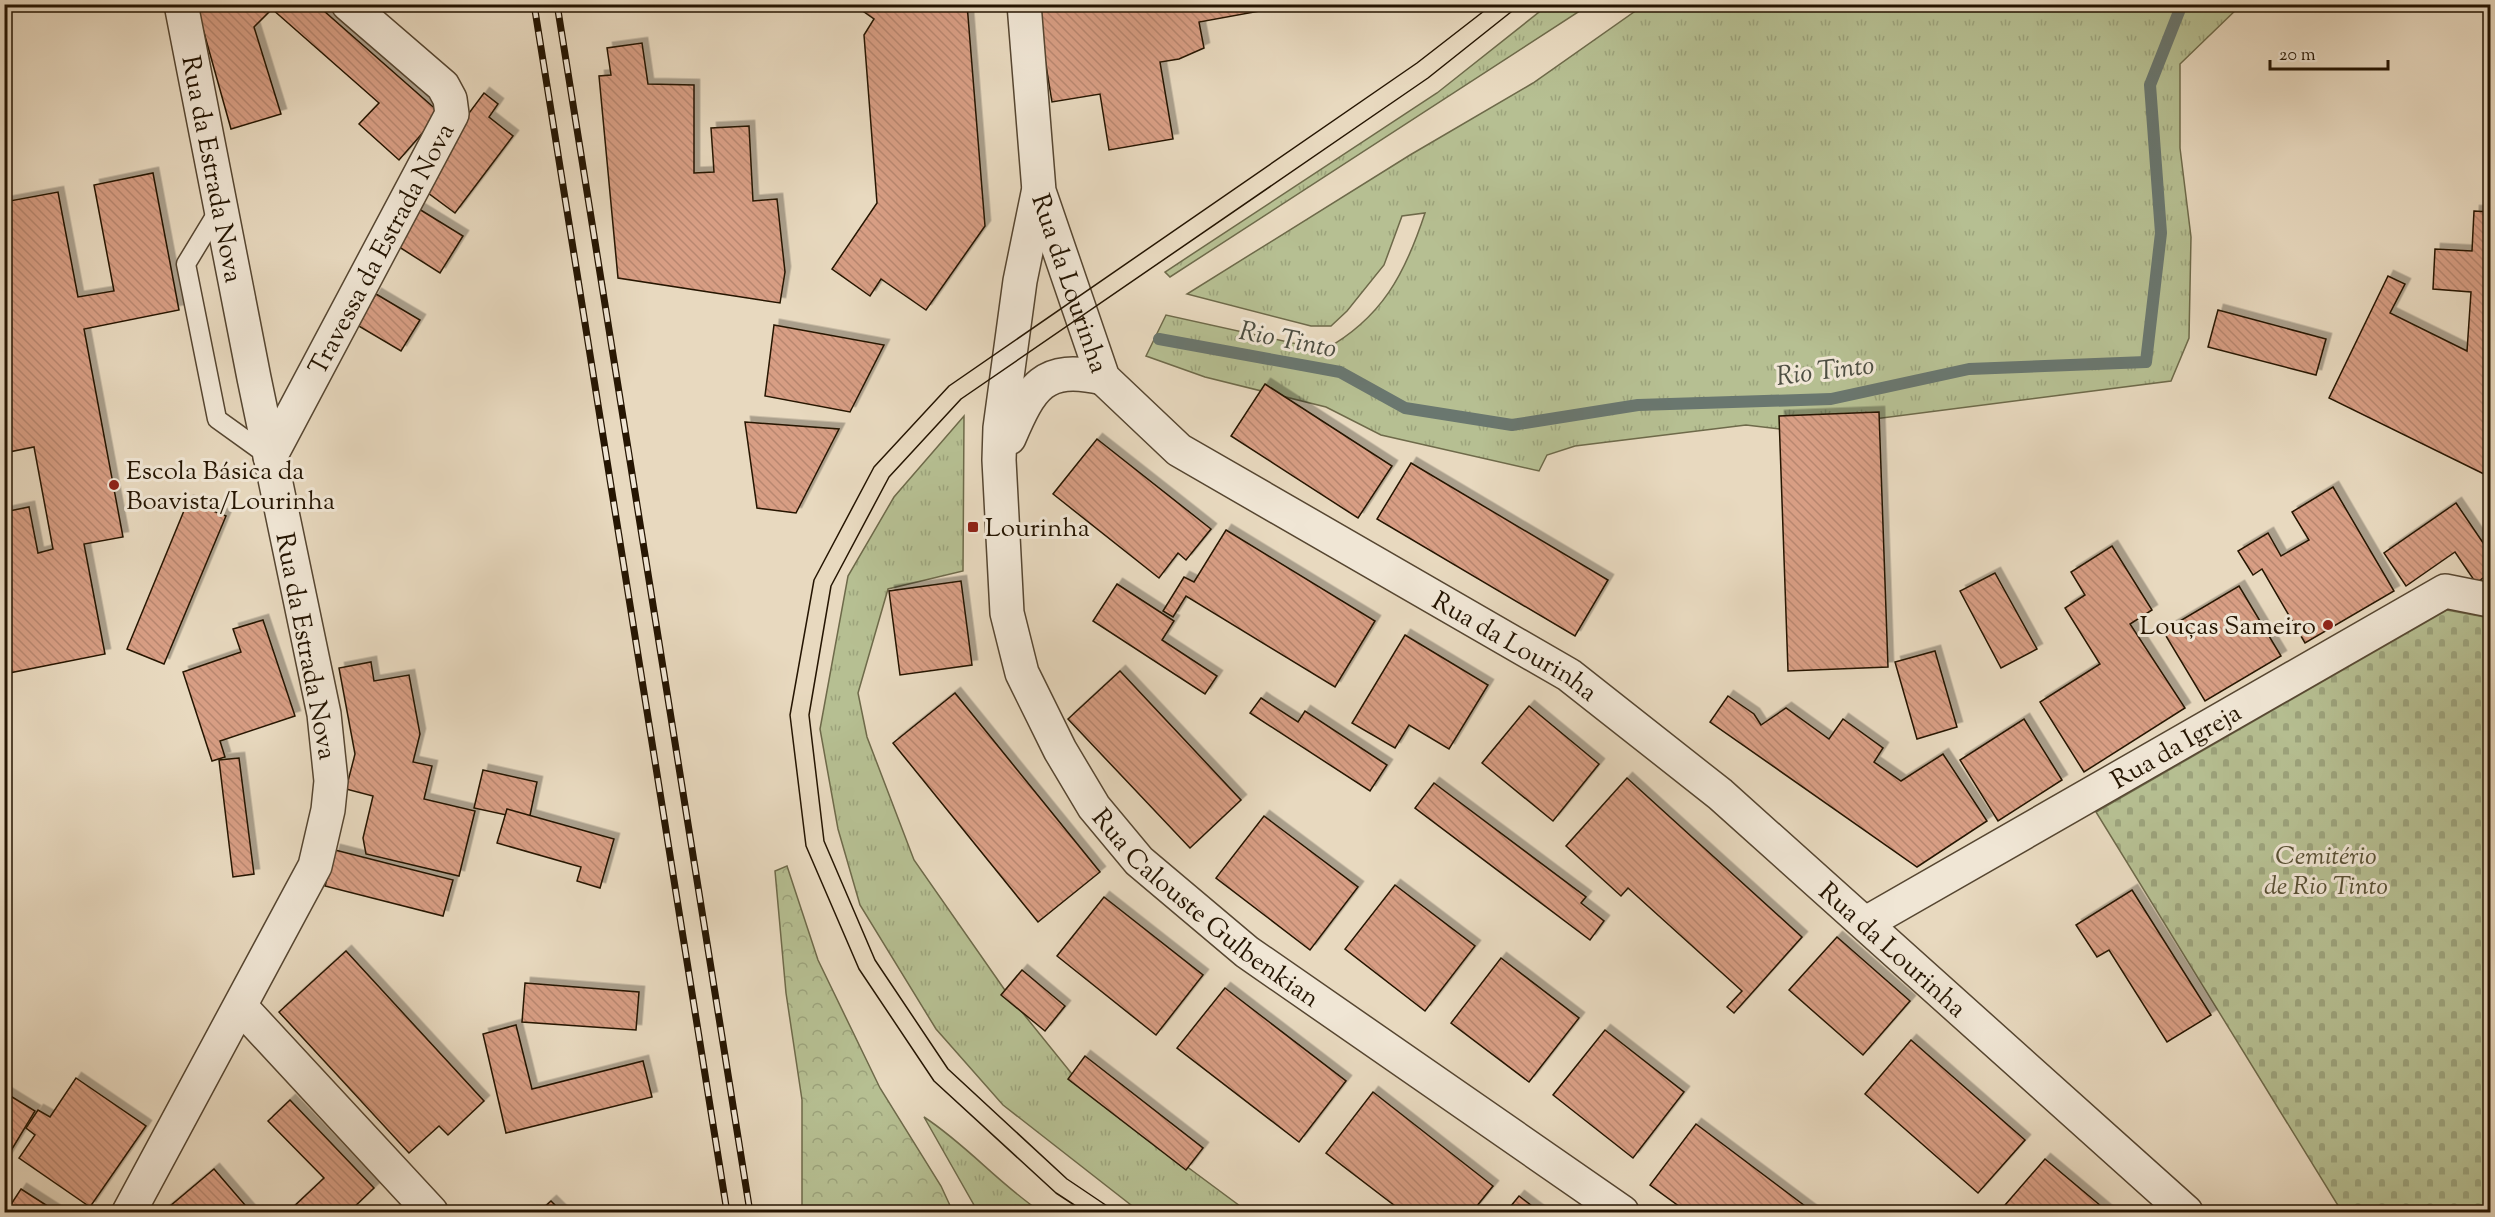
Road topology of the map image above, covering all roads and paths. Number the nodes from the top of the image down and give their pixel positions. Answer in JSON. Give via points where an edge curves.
{"nodes":[{"id":1,"x":181,"y":4,"type":"edge"},
{"id":2,"x":348,"y":4,"type":"edge"},
{"id":3,"x":1024,"y":4,"type":"edge"},
{"id":4,"x":1039,"y":191,"type":"junction"},
{"id":5,"x":220,"y":208,"type":"junction"},
{"id":6,"x":1103,"y":378,"type":"junction"},
{"id":7,"x":270,"y":457,"type":"junction"},
{"id":8,"x":999,"y":460,"type":"junction"},
{"id":9,"x":2490,"y":600,"type":"edge"},
{"id":10,"x":1866,"y":923,"type":"junction"},
{"id":11,"x":241,"y":1006,"type":"junction"},
{"id":12,"x":130,"y":1212,"type":"edge"},
{"id":13,"x":431,"y":1212,"type":"edge"},
{"id":14,"x":1622,"y":1212,"type":"edge"},
{"id":15,"x":2186,"y":1212,"type":"edge"}],
"edges":[{"from":1,"to":5,"type":"street","name":"Rua da Estrada Nova"},
{"from":2,"to":7,"type":"street","name":"Travessa da Estrada Nova","via":[[443,86],[452,114]]},
{"from":3,"to":4,"type":"street","name":"Rua da Lourinha"},
{"from":4,"to":6,"type":"street","name":"Rua da Lourinha"},
{"from":4,"to":8,"type":"street","name":"Rua Calouste Gulbenkian","via":[[1020,281]]},
{"from":5,"to":7,"type":"street","name":"Rua da Estrada Nova"},
{"from":5,"to":7,"type":"lane","via":[[186,264],[217,419]]},
{"from":6,"to":8,"type":"street","name":"Rua Calouste Gulbenkian","via":[[1079,373],[1053,375],[1025,401]]},
{"from":6,"to":10,"type":"street","name":"Rua da Lourinha","via":[[1179,450],[1569,675],[1720,794]]},
{"from":7,"to":11,"type":"street","name":"Rua da Estrada Nova","via":[[324,714],[331,781],[315,866]]},
{"from":8,"to":14,"type":"street","name":"Rua Calouste Gulbenkian","via":[[1007,613],[1022,673],[1094,807],[1139,861],[1247,952]]},
{"from":9,"to":10,"type":"street","name":"Rua da Igreja","via":[[2445,591]]},
{"from":10,"to":15,"type":"street","name":"Rua da Lourinha"},
{"from":11,"to":12,"type":"street","name":"Rua da Estrada Nova"},
{"from":11,"to":13,"type":"street"}]}
